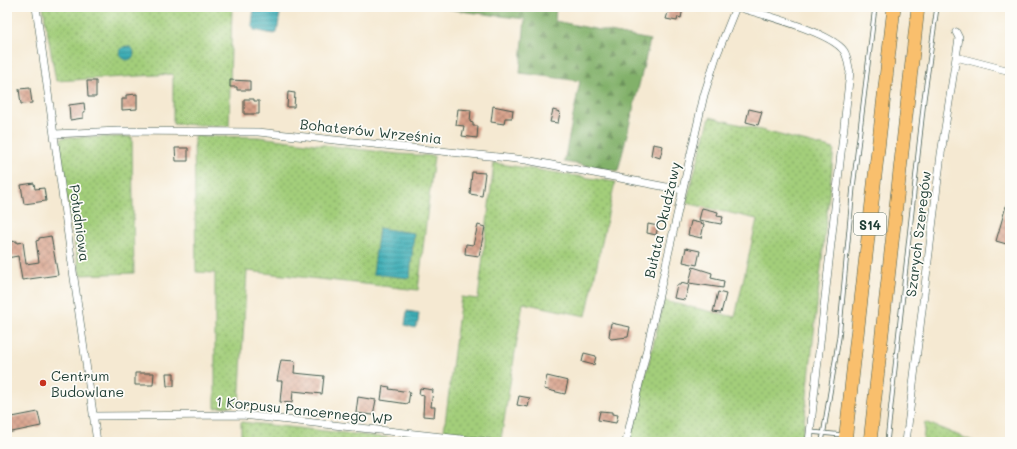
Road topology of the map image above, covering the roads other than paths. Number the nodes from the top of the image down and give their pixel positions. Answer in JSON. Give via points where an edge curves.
{"nodes":[{"id":1,"x":36,"y":7,"type":"edge"},
{"id":2,"x":736,"y":7,"type":"edge"},
{"id":3,"x":875,"y":7,"type":"edge"},
{"id":4,"x":894,"y":7,"type":"edge"},
{"id":5,"x":918,"y":7,"type":"edge"},
{"id":6,"x":937,"y":7,"type":"edge"},
{"id":7,"x":956,"y":32,"type":"dead end"},
{"id":8,"x":956,"y":57,"type":"junction"},
{"id":9,"x":1010,"y":72,"type":"edge"},
{"id":10,"x":54,"y":134,"type":"junction"},
{"id":11,"x":682,"y":190,"type":"junction"},
{"id":12,"x":94,"y":416,"type":"junction"},
{"id":13,"x":810,"y":432,"type":"junction"},
{"id":14,"x":822,"y":433,"type":"junction"},
{"id":15,"x":846,"y":439,"type":"edge"},
{"id":16,"x":97,"y":442,"type":"edge"},
{"id":17,"x":488,"y":442,"type":"edge"},
{"id":18,"x":626,"y":442,"type":"edge"},
{"id":19,"x":809,"y":442,"type":"edge"},
{"id":20,"x":822,"y":442,"type":"edge"},
{"id":21,"x":870,"y":442,"type":"edge"},
{"id":22,"x":886,"y":442,"type":"edge"},
{"id":23,"x":906,"y":442,"type":"edge"}],
"edges":[{"from":1,"to":10,"type":"street","name":"Południowa"},
{"from":2,"to":11,"type":"street","name":"Bułata Okudżawy","via":[[704,95]]},
{"from":2,"to":13,"type":"street","via":[[795,25],[835,42],[845,52],[850,72]]},
{"from":3,"to":14,"type":"lane","via":[[852,187],[839,337]]},
{"from":4,"to":15,"type":"highway","number":"S14"},
{"from":5,"to":21,"type":"highway","number":"S14"},
{"from":6,"to":22,"type":"lane","via":[[924,99]]},
{"from":7,"to":8,"type":"street","name":"Szarych Szeregów","via":[[959,38]]},
{"from":8,"to":9,"type":"street"},
{"from":8,"to":23,"type":"street","name":"Szarych Szeregów","via":[[941,154]]},
{"from":10,"to":11,"type":"street","name":"Bohaterów Września","via":[[118,131],[258,132],[526,160]]},
{"from":10,"to":12,"type":"street","name":"Południowa"},
{"from":11,"to":18,"type":"street","name":"Bułata Okudżawy"},
{"from":12,"to":16,"type":"street","name":"Południowa"},
{"from":12,"to":17,"type":"street","name":"1 Korpusu Pancernego WP","via":[[242,415]]},
{"from":13,"to":14,"type":"lane"},
{"from":13,"to":19,"type":"street"},
{"from":14,"to":15,"type":"lane"},
{"from":14,"to":20,"type":"lane"}]}
